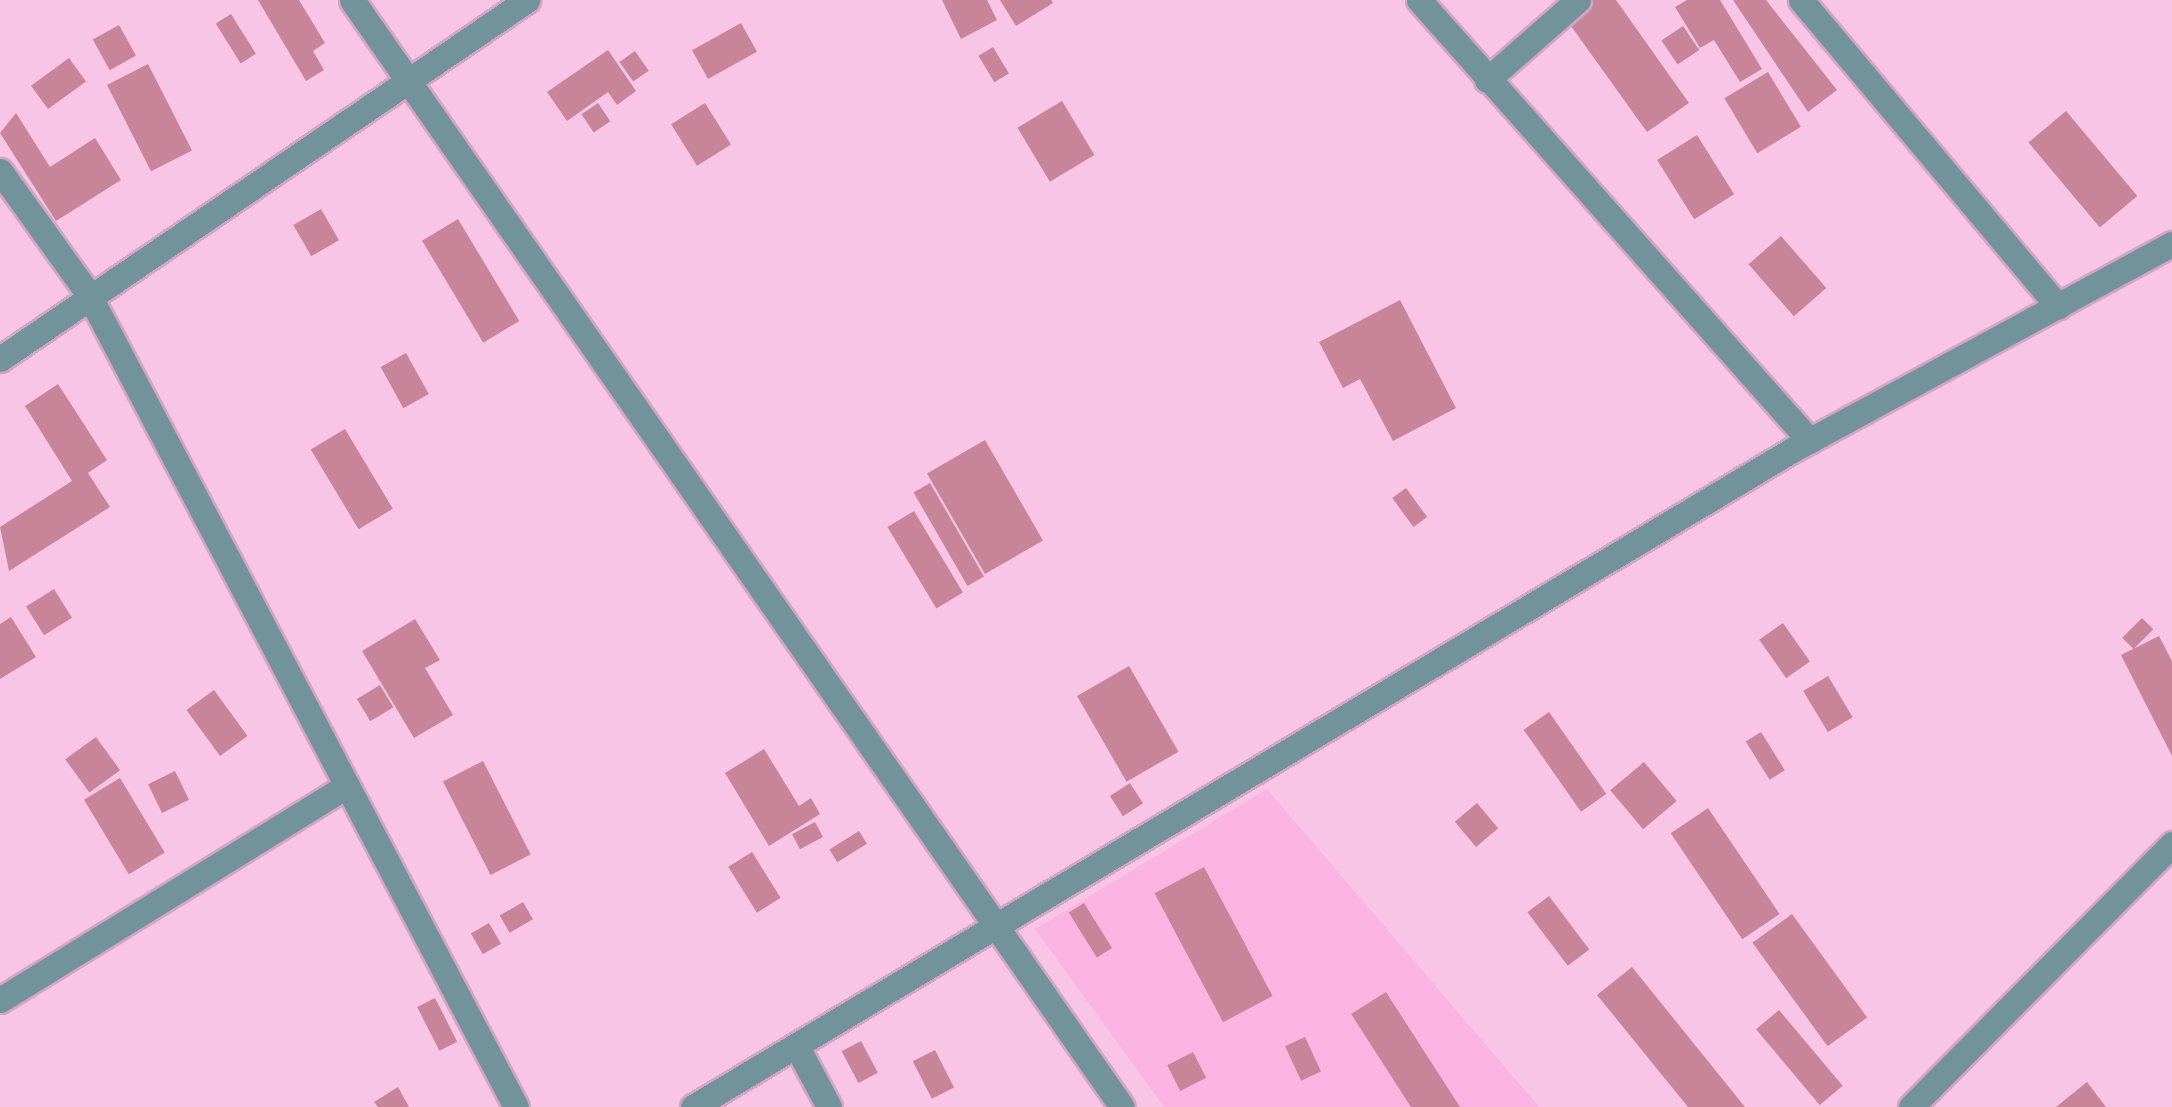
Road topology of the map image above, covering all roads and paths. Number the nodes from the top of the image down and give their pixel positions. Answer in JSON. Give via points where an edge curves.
{"nodes":[{"id":1,"x":352,"y":0,"type":"edge"},
{"id":2,"x":527,"y":0,"type":"edge"},
{"id":3,"x":1419,"y":0,"type":"edge"},
{"id":4,"x":1578,"y":0,"type":"edge"},
{"id":5,"x":1801,"y":0,"type":"edge"},
{"id":6,"x":1487,"y":80,"type":"junction"},
{"id":7,"x":408,"y":81,"type":"junction"},
{"id":8,"x":0,"y":172,"type":"edge"},
{"id":9,"x":2172,"y":244,"type":"edge"},
{"id":10,"x":89,"y":295,"type":"junction"},
{"id":11,"x":2058,"y":306,"type":"junction"},
{"id":12,"x":0,"y":359,"type":"edge"},
{"id":13,"x":1810,"y":442,"type":"junction"},
{"id":14,"x":343,"y":788,"type":"junction"},
{"id":15,"x":2172,"y":844,"type":"edge"},
{"id":16,"x":994,"y":924,"type":"junction"},
{"id":17,"x":0,"y":1000,"type":"edge"},
{"id":18,"x":796,"y":1046,"type":"junction"},
{"id":19,"x":516,"y":1107,"type":"edge"},
{"id":20,"x":693,"y":1107,"type":"edge"},
{"id":21,"x":829,"y":1107,"type":"edge"},
{"id":22,"x":1122,"y":1107,"type":"edge"},
{"id":23,"x":1911,"y":1107,"type":"edge"}],
"edges":[{"from":1,"to":7,"type":"street"},
{"from":2,"to":7,"type":"street"},
{"from":3,"to":6,"type":"street"},
{"from":4,"to":6,"type":"street"},
{"from":5,"to":11,"type":"street"},
{"from":6,"to":13,"type":"street"},
{"from":7,"to":10,"type":"street"},
{"from":7,"to":16,"type":"street"},
{"from":8,"to":10,"type":"street"},
{"from":9,"to":11,"type":"street"},
{"from":10,"to":12,"type":"street"},
{"from":10,"to":14,"type":"street"},
{"from":11,"to":13,"type":"street"},
{"from":13,"to":16,"type":"street"},
{"from":14,"to":17,"type":"street"},
{"from":14,"to":19,"type":"street"},
{"from":15,"to":23,"type":"street"},
{"from":16,"to":18,"type":"street"},
{"from":16,"to":22,"type":"street"},
{"from":18,"to":20,"type":"street"},
{"from":18,"to":21,"type":"street"}]}
